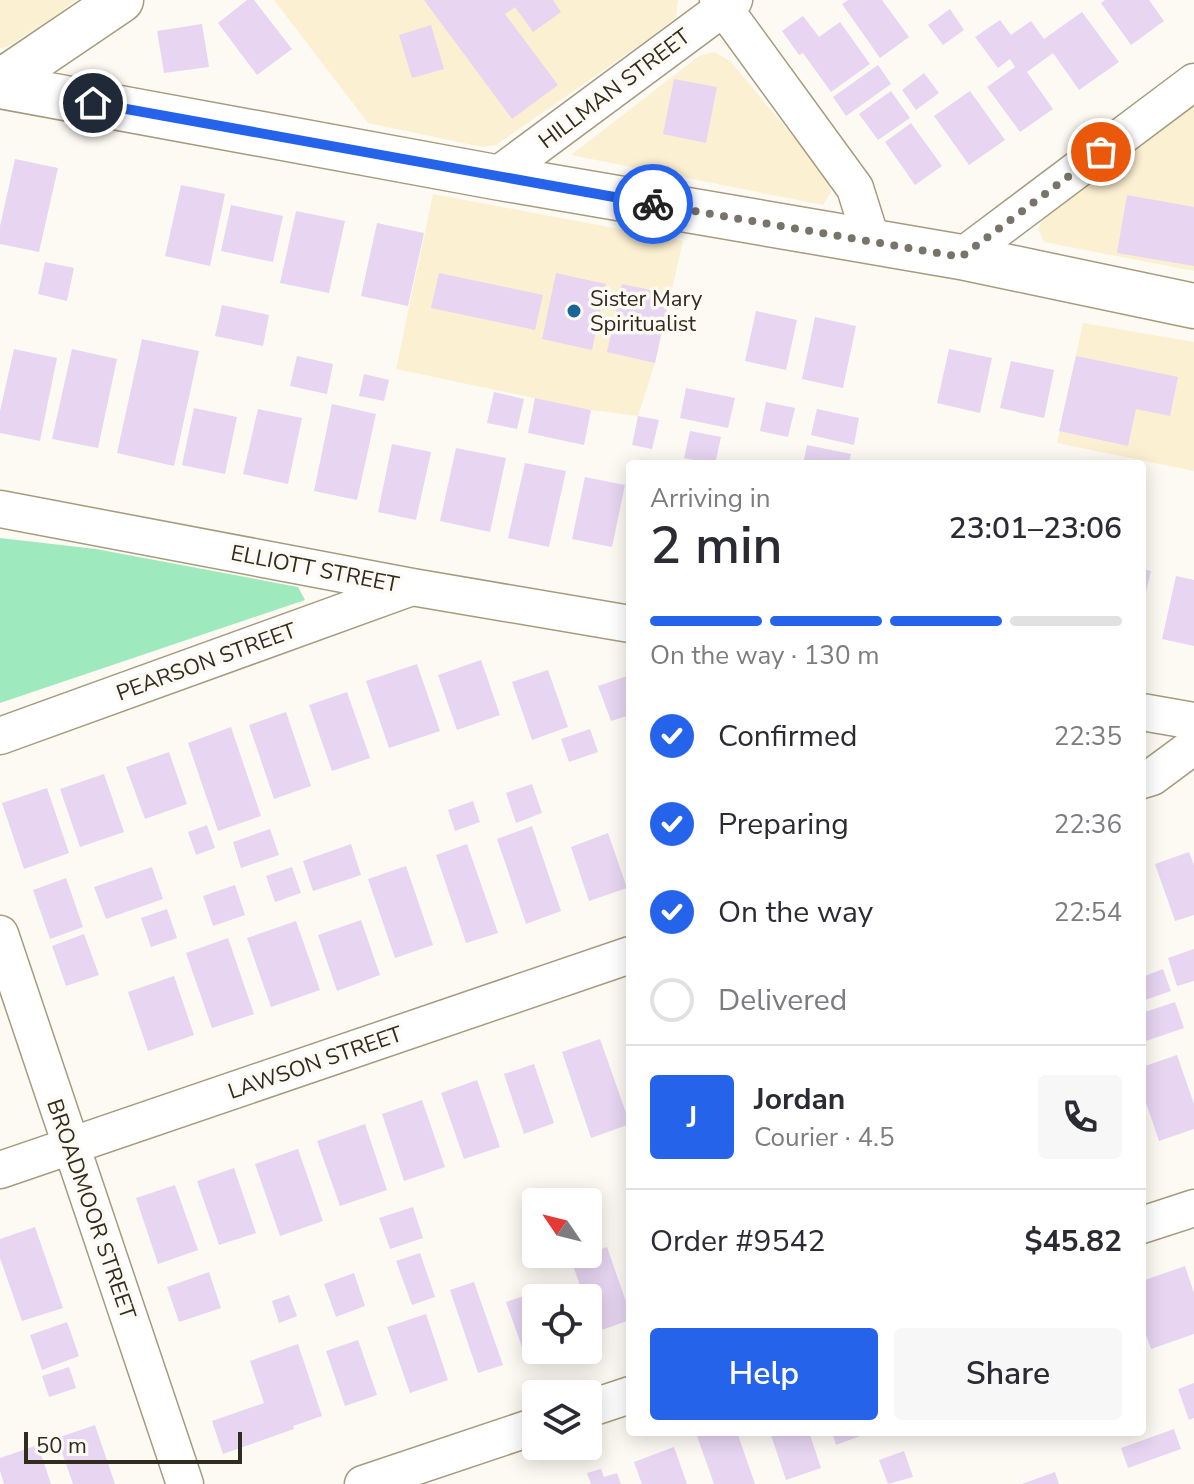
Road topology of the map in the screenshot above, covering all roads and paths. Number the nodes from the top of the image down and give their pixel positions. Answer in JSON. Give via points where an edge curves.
{"nodes":[{"id":1,"x":121,"y":0,"type":"edge"},
{"id":2,"x":725,"y":3,"type":"edge"},
{"id":3,"x":1194,"y":82,"type":"edge"},
{"id":4,"x":0,"y":84,"type":"edge"},
{"id":5,"x":495,"y":177,"type":"junction"},
{"id":6,"x":872,"y":242,"type":"junction"},
{"id":7,"x":961,"y":257,"type":"junction"},
{"id":8,"x":1194,"y":306,"type":"edge"},
{"id":9,"x":0,"y":509,"type":"edge"},
{"id":10,"x":412,"y":587,"type":"junction"},
{"id":11,"x":626,"y":623,"type":"edge"},
{"id":12,"x":1146,"y":713,"type":"edge"},
{"id":13,"x":1194,"y":721,"type":"edge"},
{"id":14,"x":0,"y":736,"type":"edge"},
{"id":15,"x":1194,"y":746,"type":"edge"},
{"id":16,"x":1146,"y":779,"type":"edge"},
{"id":17,"x":0,"y":934,"type":"edge"},
{"id":18,"x":626,"y":956,"type":"edge"},
{"id":19,"x":70,"y":1146,"type":"junction"},
{"id":20,"x":0,"y":1170,"type":"edge"},
{"id":21,"x":1194,"y":1208,"type":"edge"},
{"id":22,"x":1146,"y":1224,"type":"edge"},
{"id":23,"x":626,"y":1396,"type":"edge"},
{"id":24,"x":602,"y":1404,"type":"edge"},
{"id":25,"x":522,"y":1431,"type":"edge"},
{"id":26,"x":185,"y":1484,"type":"edge"},
{"id":27,"x":363,"y":1484,"type":"edge"}],
"edges":[{"from":1,"to":4,"type":"main road"},
{"from":2,"to":5,"type":"street","name":"HILLMAN STREET"},
{"from":2,"to":6,"type":"street","via":[[855,188]]},
{"from":3,"to":7,"type":"street"},
{"from":4,"to":5,"type":"main road"},
{"from":5,"to":6,"type":"main road"},
{"from":6,"to":7,"type":"main road"},
{"from":7,"to":8,"type":"main road"},
{"from":9,"to":10,"type":"street","name":"ELLIOTT STREET"},
{"from":10,"to":11,"type":"street","name":"ELLIOTT STREET"},
{"from":10,"to":14,"type":"street","name":"PEARSON STREET"},
{"from":12,"to":13,"type":"street"},
{"from":15,"to":16,"type":"street"},
{"from":17,"to":19,"type":"street","name":"BROADMOOR STREET"},
{"from":18,"to":19,"type":"street","name":"LAWSON STREET"},
{"from":19,"to":20,"type":"street","name":"LAWSON STREET"},
{"from":19,"to":26,"type":"street","name":"BROADMOOR STREET"},
{"from":21,"to":22,"type":"street"},
{"from":23,"to":24,"type":"street"},
{"from":25,"to":27,"type":"street"}]}
